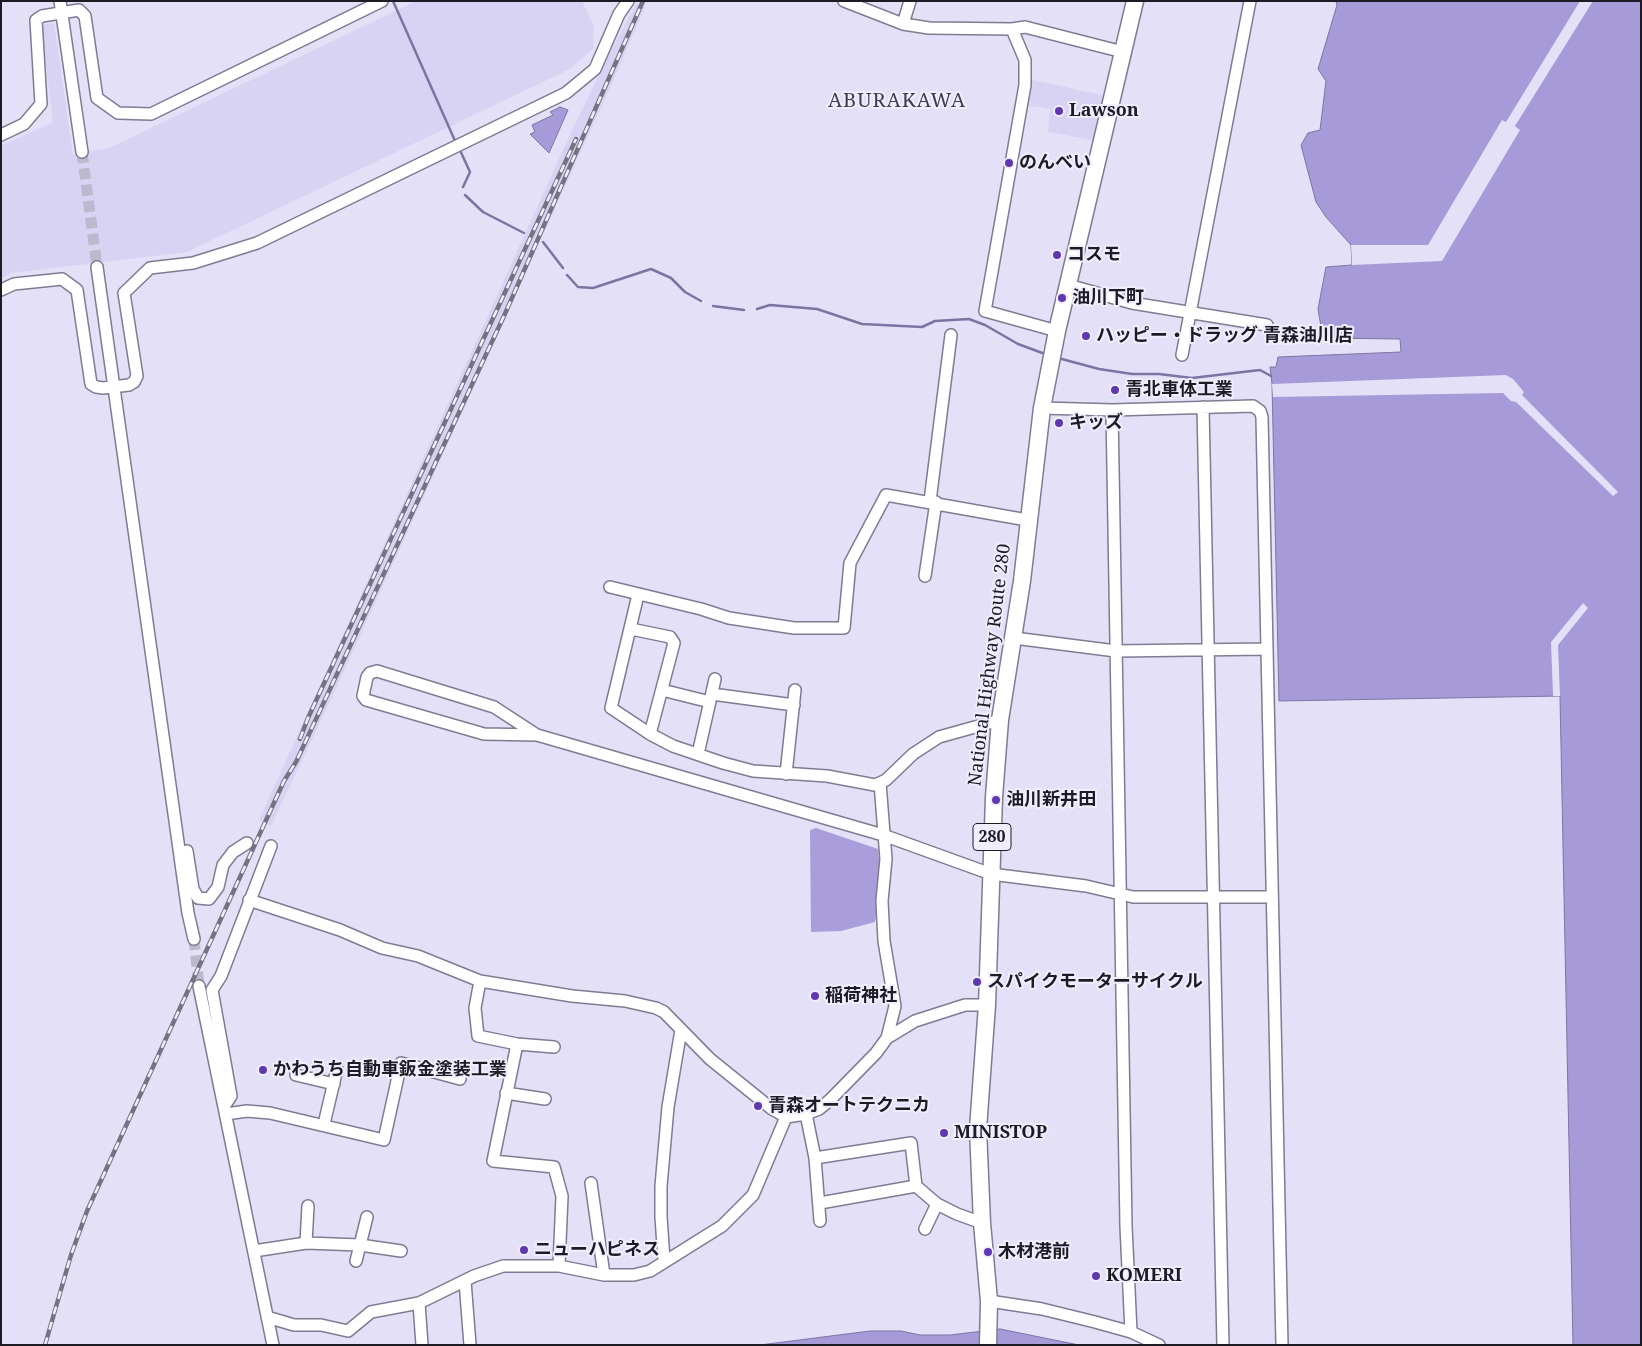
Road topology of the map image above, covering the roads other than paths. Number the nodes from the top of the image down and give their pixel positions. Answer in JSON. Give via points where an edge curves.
{"nodes":[{"id":1,"x":60,"y":1,"type":"edge"},
{"id":2,"x":382,"y":1,"type":"edge"},
{"id":3,"x":628,"y":1,"type":"edge"},
{"id":4,"x":910,"y":1,"type":"edge"},
{"id":5,"x":1135,"y":1,"type":"edge"},
{"id":6,"x":1250,"y":1,"type":"edge"},
{"id":7,"x":851,"y":2,"type":"edge"},
{"id":8,"x":62,"y":14,"type":"junction"},
{"id":9,"x":903,"y":24,"type":"junction"},
{"id":10,"x":1012,"y":29,"type":"junction"},
{"id":11,"x":1123,"y":52,"type":"junction"},
{"id":12,"x":1,"y":135,"type":"edge"},
{"id":13,"x":82,"y":152,"type":"tunnel mouth"},
{"id":14,"x":97,"y":266,"type":"tunnel mouth"},
{"id":15,"x":1068,"y":285,"type":"junction"},
{"id":16,"x":1,"y":290,"type":"edge"},
{"id":17,"x":1191,"y":313,"type":"junction"},
{"id":18,"x":1267,"y":326,"type":"dead end"},
{"id":19,"x":951,"y":335,"type":"dead end"},
{"id":20,"x":1054,"y":346,"type":"junction"},
{"id":21,"x":1182,"y":355,"type":"dead end"},
{"id":22,"x":115,"y":387,"type":"junction"},
{"id":23,"x":1203,"y":407,"type":"junction"},
{"id":24,"x":1042,"y":408,"type":"junction"},
{"id":25,"x":1112,"y":410,"type":"junction"},
{"id":26,"x":933,"y":502,"type":"junction"},
{"id":27,"x":1027,"y":520,"type":"junction"},
{"id":28,"x":925,"y":576,"type":"dead end"},
{"id":29,"x":610,"y":587,"type":"dead end"},
{"id":30,"x":638,"y":595,"type":"junction"},
{"id":31,"x":630,"y":629,"type":"junction"},
{"id":32,"x":1014,"y":638,"type":"junction"},
{"id":33,"x":1266,"y":649,"type":"junction"},
{"id":34,"x":1208,"y":650,"type":"junction"},
{"id":35,"x":1116,"y":651,"type":"junction"},
{"id":36,"x":715,"y":679,"type":"dead end"},
{"id":37,"x":662,"y":690,"type":"junction"},
{"id":38,"x":795,"y":690,"type":"dead end"},
{"id":39,"x":711,"y":698,"type":"junction"},
{"id":40,"x":794,"y":705,"type":"junction"},
{"id":41,"x":1000,"y":720,"type":"junction"},
{"id":42,"x":650,"y":734,"type":"junction"},
{"id":43,"x":538,"y":735,"type":"junction"},
{"id":44,"x":698,"y":754,"type":"junction"},
{"id":45,"x":786,"y":774,"type":"junction"},
{"id":46,"x":880,"y":784,"type":"junction"},
{"id":47,"x":175,"y":816,"type":"junction"},
{"id":48,"x":883,"y":835,"type":"junction"},
{"id":49,"x":247,"y":843,"type":"dead end"},
{"id":50,"x":271,"y":846,"type":"dead end"},
{"id":51,"x":991,"y":874,"type":"junction"},
{"id":52,"x":1122,"y":895,"type":"junction"},
{"id":53,"x":1272,"y":897,"type":"junction"},
{"id":54,"x":1214,"y":898,"type":"junction"},
{"id":55,"x":249,"y":900,"type":"junction"},
{"id":56,"x":194,"y":939,"type":"tunnel mouth"},
{"id":57,"x":480,"y":981,"type":"junction"},
{"id":58,"x":199,"y":986,"type":"tunnel mouth"},
{"id":59,"x":987,"y":1005,"type":"junction"},
{"id":60,"x":681,"y":1030,"type":"junction"},
{"id":61,"x":886,"y":1038,"type":"junction"},
{"id":62,"x":517,"y":1044,"type":"junction"},
{"id":63,"x":554,"y":1047,"type":"dead end"},
{"id":64,"x":337,"y":1069,"type":"dead end"},
{"id":65,"x":296,"y":1075,"type":"dead end"},
{"id":66,"x":460,"y":1079,"type":"dead end"},
{"id":67,"x":334,"y":1084,"type":"junction"},
{"id":68,"x":506,"y":1093,"type":"junction"},
{"id":69,"x":545,"y":1099,"type":"dead end"},
{"id":70,"x":226,"y":1109,"type":"junction"},
{"id":71,"x":806,"y":1114,"type":"junction"},
{"id":72,"x":786,"y":1117,"type":"junction"},
{"id":73,"x":324,"y":1124,"type":"junction"},
{"id":74,"x":815,"y":1158,"type":"junction"},
{"id":75,"x":592,"y":1183,"type":"dead end"},
{"id":76,"x":916,"y":1186,"type":"junction"},
{"id":77,"x":820,"y":1203,"type":"junction"},
{"id":78,"x":937,"y":1204,"type":"junction"},
{"id":79,"x":308,"y":1206,"type":"dead end"},
{"id":80,"x":367,"y":1217,"type":"dead end"},
{"id":81,"x":820,"y":1221,"type":"dead end"},
{"id":82,"x":982,"y":1223,"type":"junction"},
{"id":83,"x":925,"y":1229,"type":"dead end"},
{"id":84,"x":306,"y":1243,"type":"junction"},
{"id":85,"x":360,"y":1245,"type":"junction"},
{"id":86,"x":400,"y":1251,"type":"dead end"},
{"id":87,"x":254,"y":1252,"type":"junction"},
{"id":88,"x":664,"y":1260,"type":"junction"},
{"id":89,"x":356,"y":1261,"type":"dead end"},
{"id":90,"x":559,"y":1266,"type":"junction"},
{"id":91,"x":604,"y":1275,"type":"junction"},
{"id":92,"x":465,"y":1281,"type":"junction"},
{"id":93,"x":989,"y":1301,"type":"junction"},
{"id":94,"x":419,"y":1303,"type":"junction"},
{"id":95,"x":267,"y":1317,"type":"junction"},
{"id":96,"x":1131,"y":1332,"type":"junction"},
{"id":97,"x":273,"y":1345,"type":"edge"},
{"id":98,"x":422,"y":1345,"type":"edge"},
{"id":99,"x":470,"y":1345,"type":"edge"},
{"id":100,"x":988,"y":1345,"type":"edge"},
{"id":101,"x":1159,"y":1345,"type":"edge"},
{"id":102,"x":1222,"y":1345,"type":"edge"},
{"id":103,"x":1282,"y":1345,"type":"edge"}],
"edges":[{"from":1,"to":8,"type":"street"},
{"from":2,"to":8,"type":"street","via":[[151,114],[118,113],[97,98],[85,16],[78,10]]},
{"from":3,"to":22,"type":"street","via":[[619,14],[595,70],[566,94],[257,242],[193,263],[150,268],[124,293],[137,376],[129,385]]},
{"from":4,"to":9,"type":"street"},
{"from":5,"to":11,"type":"highway","name":"National Highway Route 280","number":"280"},
{"from":6,"to":17,"type":"street"},
{"from":7,"to":9,"type":"street"},
{"from":8,"to":12,"type":"street","via":[[42,16],[36,20],[40,104],[24,124]]},
{"from":8,"to":13,"type":"street"},
{"from":9,"to":10,"type":"street","via":[[929,28]]},
{"from":10,"to":11,"type":"street","via":[[1025,27]]},
{"from":10,"to":20,"type":"street","via":[[1025,60],[1026,77],[985,311]]},
{"from":11,"to":15,"type":"highway","name":"National Highway Route 280","number":"280"},
{"from":14,"to":22,"type":"street"},
{"from":15,"to":17,"type":"street","via":[[1132,303]]},
{"from":15,"to":20,"type":"highway","name":"National Highway Route 280","number":"280"},
{"from":16,"to":22,"type":"street","via":[[14,284],[62,279],[78,290],[91,384],[96,388]]},
{"from":17,"to":18,"type":"street"},
{"from":17,"to":21,"type":"street"},
{"from":19,"to":26,"type":"street"},
{"from":20,"to":24,"type":"highway","name":"National Highway Route 280","number":"280"},
{"from":22,"to":47,"type":"street"},
{"from":23,"to":25,"type":"street"},
{"from":23,"to":33,"type":"street","via":[[1253,406],[1262,417]]},
{"from":23,"to":34,"type":"street"},
{"from":24,"to":25,"type":"street"},
{"from":24,"to":27,"type":"highway","name":"National Highway Route 280","number":"280"},
{"from":25,"to":35,"type":"street"},
{"from":26,"to":27,"type":"street"},
{"from":26,"to":28,"type":"street"},
{"from":26,"to":30,"type":"street","via":[[886,495],[850,564],[844,628],[794,628],[729,618]]},
{"from":27,"to":32,"type":"highway","name":"National Highway Route 280","number":"280"},
{"from":29,"to":30,"type":"street"},
{"from":30,"to":31,"type":"street"},
{"from":31,"to":37,"type":"street","via":[[670,637],[674,643]]},
{"from":31,"to":42,"type":"street","via":[[611,708]]},
{"from":32,"to":35,"type":"street"},
{"from":32,"to":41,"type":"highway","name":"National Highway Route 280","number":"280"},
{"from":33,"to":34,"type":"street"},
{"from":33,"to":53,"type":"street"},
{"from":34,"to":35,"type":"street"},
{"from":34,"to":54,"type":"street"},
{"from":35,"to":52,"type":"street"},
{"from":36,"to":39,"type":"street"},
{"from":37,"to":39,"type":"street"},
{"from":37,"to":42,"type":"street"},
{"from":38,"to":40,"type":"street"},
{"from":39,"to":40,"type":"street"},
{"from":39,"to":44,"type":"street"},
{"from":40,"to":45,"type":"street"},
{"from":41,"to":46,"type":"street","via":[[934,740]]},
{"from":41,"to":51,"type":"highway","name":"National Highway Route 280","number":"280"},
{"from":42,"to":44,"type":"street"},
{"from":43,"to":43,"type":"street","via":[[494,707],[377,671],[367,677],[363,696],[366,700],[484,734]]},
{"from":43,"to":48,"type":"street"},
{"from":44,"to":45,"type":"street","via":[[753,771]]},
{"from":45,"to":46,"type":"street"},
{"from":46,"to":48,"type":"street"},
{"from":47,"to":49,"type":"street","via":[[183,821],[193,890],[198,898],[209,899],[218,887],[223,864]]},
{"from":47,"to":56,"type":"street"},
{"from":48,"to":51,"type":"street"},
{"from":48,"to":61,"type":"street","via":[[886,859],[882,901],[884,940],[895,1006]]},
{"from":50,"to":55,"type":"street"},
{"from":51,"to":52,"type":"street","via":[[1086,886]]},
{"from":51,"to":59,"type":"highway","name":"National Highway Route 280","number":"280"},
{"from":52,"to":54,"type":"street"},
{"from":52,"to":96,"type":"street","via":[[1126,1226]]},
{"from":53,"to":54,"type":"street"},
{"from":53,"to":103,"type":"street"},
{"from":54,"to":102,"type":"street"},
{"from":55,"to":57,"type":"street","via":[[340,930],[382,948],[418,956]]},
{"from":55,"to":70,"type":"street","via":[[221,976],[212,990],[231,1096]]},
{"from":57,"to":60,"type":"street","via":[[656,1008]]},
{"from":57,"to":62,"type":"street","via":[[475,1008],[478,1036]]},
{"from":58,"to":70,"type":"street"},
{"from":59,"to":61,"type":"street","via":[[966,1005],[915,1021]]},
{"from":59,"to":82,"type":"highway","name":"National Highway Route 280","number":"280","via":[[978,1128]]},
{"from":60,"to":72,"type":"street","via":[[737,1082]]},
{"from":60,"to":88,"type":"street","via":[[668,1107],[661,1186]]},
{"from":61,"to":71,"type":"street","via":[[837,1094],[819,1109]]},
{"from":62,"to":63,"type":"street"},
{"from":62,"to":68,"type":"street"},
{"from":64,"to":67,"type":"street"},
{"from":65,"to":67,"type":"street"},
{"from":66,"to":73,"type":"street","via":[[401,1063],[384,1140]]},
{"from":67,"to":73,"type":"street"},
{"from":68,"to":69,"type":"street"},
{"from":68,"to":90,"type":"street","via":[[493,1161],[554,1167],[562,1196]]},
{"from":70,"to":73,"type":"street","via":[[270,1113]]},
{"from":70,"to":87,"type":"street"},
{"from":71,"to":72,"type":"street"},
{"from":71,"to":74,"type":"street"},
{"from":72,"to":88,"type":"street","via":[[753,1195],[722,1226]]},
{"from":74,"to":76,"type":"street","via":[[911,1143]]},
{"from":74,"to":77,"type":"street"},
{"from":75,"to":91,"type":"street"},
{"from":76,"to":77,"type":"street"},
{"from":76,"to":78,"type":"street"},
{"from":77,"to":81,"type":"street"},
{"from":78,"to":82,"type":"street"},
{"from":78,"to":83,"type":"street"},
{"from":79,"to":84,"type":"street"},
{"from":80,"to":85,"type":"street"},
{"from":82,"to":93,"type":"highway","name":"National Highway Route 280","number":"280"},
{"from":84,"to":85,"type":"street"},
{"from":84,"to":87,"type":"street"},
{"from":85,"to":86,"type":"street"},
{"from":85,"to":89,"type":"street"},
{"from":87,"to":95,"type":"street"},
{"from":88,"to":91,"type":"street","via":[[643,1274]]},
{"from":90,"to":91,"type":"street"},
{"from":90,"to":92,"type":"street","via":[[503,1266]]},
{"from":92,"to":94,"type":"street"},
{"from":92,"to":99,"type":"street"},
{"from":93,"to":96,"type":"street","via":[[1042,1309]]},
{"from":93,"to":100,"type":"highway","name":"National Highway Route 280","number":"280"},
{"from":94,"to":95,"type":"street","via":[[371,1312],[348,1331],[322,1325],[294,1325]]},
{"from":94,"to":98,"type":"street"},
{"from":95,"to":97,"type":"street"},
{"from":96,"to":101,"type":"street"}]}
